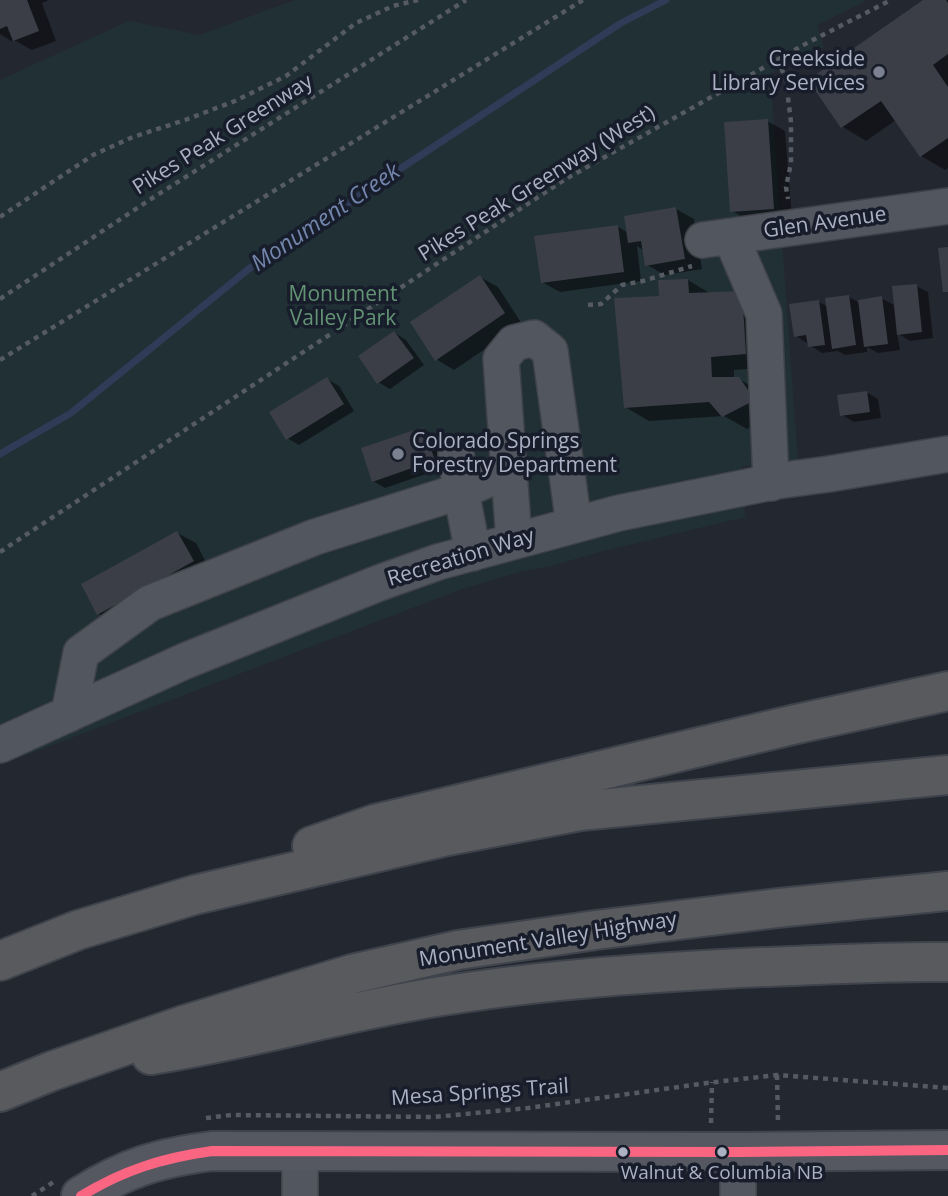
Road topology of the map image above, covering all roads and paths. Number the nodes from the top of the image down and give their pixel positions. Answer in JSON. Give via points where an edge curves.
{"nodes":[{"id":1,"x":418,"y":0,"type":"edge"},
{"id":2,"x":466,"y":0,"type":"edge"},
{"id":3,"x":583,"y":0,"type":"edge"},
{"id":4,"x":891,"y":0,"type":"edge"},
{"id":5,"x":778,"y":59,"type":"junction"},
{"id":6,"x":948,"y":206,"type":"edge"},
{"id":7,"x":0,"y":217,"type":"edge"},
{"id":8,"x":793,"y":227,"type":"junction"},
{"id":9,"x":724,"y":244,"type":"junction"},
{"id":10,"x":0,"y":299,"type":"edge"},
{"id":11,"x":588,"y":305,"type":"dead end"},
{"id":12,"x":0,"y":360,"type":"edge"},
{"id":13,"x":456,"y":454,"type":"dead end"},
{"id":14,"x":948,"y":454,"type":"edge"},
{"id":15,"x":509,"y":470,"type":"junction"},
{"id":16,"x":771,"y":483,"type":"junction"},
{"id":17,"x":461,"y":491,"type":"junction"},
{"id":18,"x":574,"y":525,"type":"junction"},
{"id":19,"x":514,"y":541,"type":"junction"},
{"id":20,"x":0,"y":552,"type":"edge"},
{"id":21,"x":473,"y":552,"type":"junction"},
{"id":22,"x":948,"y":691,"type":"edge"},
{"id":23,"x":69,"y":714,"type":"junction"},
{"id":24,"x":0,"y":745,"type":"edge"},
{"id":25,"x":948,"y":775,"type":"edge"},
{"id":26,"x":948,"y":891,"type":"edge"},
{"id":27,"x":194,"y":895,"type":"junction"},
{"id":28,"x":0,"y":961,"type":"edge"},
{"id":29,"x":948,"y":962,"type":"edge"},
{"id":30,"x":52,"y":1071,"type":"junction"},
{"id":31,"x":777,"y":1075,"type":"junction"},
{"id":32,"x":712,"y":1082,"type":"junction"},
{"id":33,"x":948,"y":1087,"type":"edge"},
{"id":34,"x":0,"y":1092,"type":"edge"},
{"id":35,"x":197,"y":1120,"type":"dead end"},
{"id":36,"x":948,"y":1150,"type":"edge"},
{"id":37,"x":778,"y":1151,"type":"junction"},
{"id":38,"x":300,"y":1152,"type":"junction"},
{"id":39,"x":724,"y":1152,"type":"junction"},
{"id":40,"x":74,"y":1185,"type":"edge"},
{"id":41,"x":32,"y":1196,"type":"edge"},
{"id":42,"x":300,"y":1196,"type":"edge"},
{"id":43,"x":738,"y":1196,"type":"edge"}],
"edges":[{"from":1,"to":7,"type":"path","via":[[356,23],[286,76],[245,96],[93,155]]},
{"from":2,"to":10,"type":"path","name":"Pikes Peak Greenway"},
{"from":3,"to":12,"type":"path"},
{"from":4,"to":5,"type":"path","name":"Pikes Peak Greenway (West)"},
{"from":5,"to":8,"type":"path","via":[[791,122],[786,187]]},
{"from":5,"to":20,"type":"path","name":"Pikes Peak Greenway (West)","via":[[565,180]]},
{"from":6,"to":8,"type":"street","name":"Glen Avenue"},
{"from":8,"to":9,"type":"street","name":"Glen Avenue"},
{"from":9,"to":11,"type":"path","via":[[643,281],[622,285],[600,304]]},
{"from":9,"to":16,"type":"street","via":[[764,313]]},
{"from":13,"to":17,"type":"street"},
{"from":14,"to":16,"type":"street","name":"Recreation Way"},
{"from":15,"to":17,"type":"street"},
{"from":15,"to":18,"type":"street","via":[[500,359],[514,343],[534,338],[550,351]]},
{"from":15,"to":19,"type":"street"},
{"from":16,"to":18,"type":"street","name":"Recreation Way"},
{"from":17,"to":21,"type":"street"},
{"from":17,"to":23,"type":"street","via":[[315,537],[149,603],[81,653]]},
{"from":18,"to":19,"type":"street","name":"Recreation Way"},
{"from":19,"to":21,"type":"street","name":"Recreation Way"},
{"from":21,"to":23,"type":"street","name":"Recreation Way","via":[[379,583]]},
{"from":22,"to":27,"type":"highway","via":[[375,824]]},
{"from":23,"to":24,"type":"street","name":"Recreation Way"},
{"from":25,"to":27,"type":"highway","via":[[580,811],[447,836]]},
{"from":26,"to":30,"type":"highway","name":"Monument Valley Highway","via":[[457,950],[352,974]]},
{"from":27,"to":28,"type":"highway","via":[[78,930]]},
{"from":29,"to":30,"type":"highway","via":[[555,980],[440,996],[203,1047]]},
{"from":30,"to":34,"type":"highway","name":"Monument Valley Highway"},
{"from":31,"to":32,"type":"path","name":"Mesa Springs Trail"},
{"from":31,"to":33,"type":"path","name":"Mesa Springs Trail"},
{"from":31,"to":37,"type":"path"},
{"from":32,"to":35,"type":"path","name":"Mesa Springs Trail","via":[[434,1116],[231,1115]]},
{"from":32,"to":39,"type":"path"},
{"from":36,"to":37,"type":"main road"},
{"from":37,"to":39,"type":"main road"},
{"from":38,"to":39,"type":"main road"},
{"from":38,"to":40,"type":"main road","via":[[172,1157],[104,1181]]},
{"from":38,"to":42,"type":"street"},
{"from":39,"to":43,"type":"street"},
{"from":40,"to":41,"type":"path"}]}
